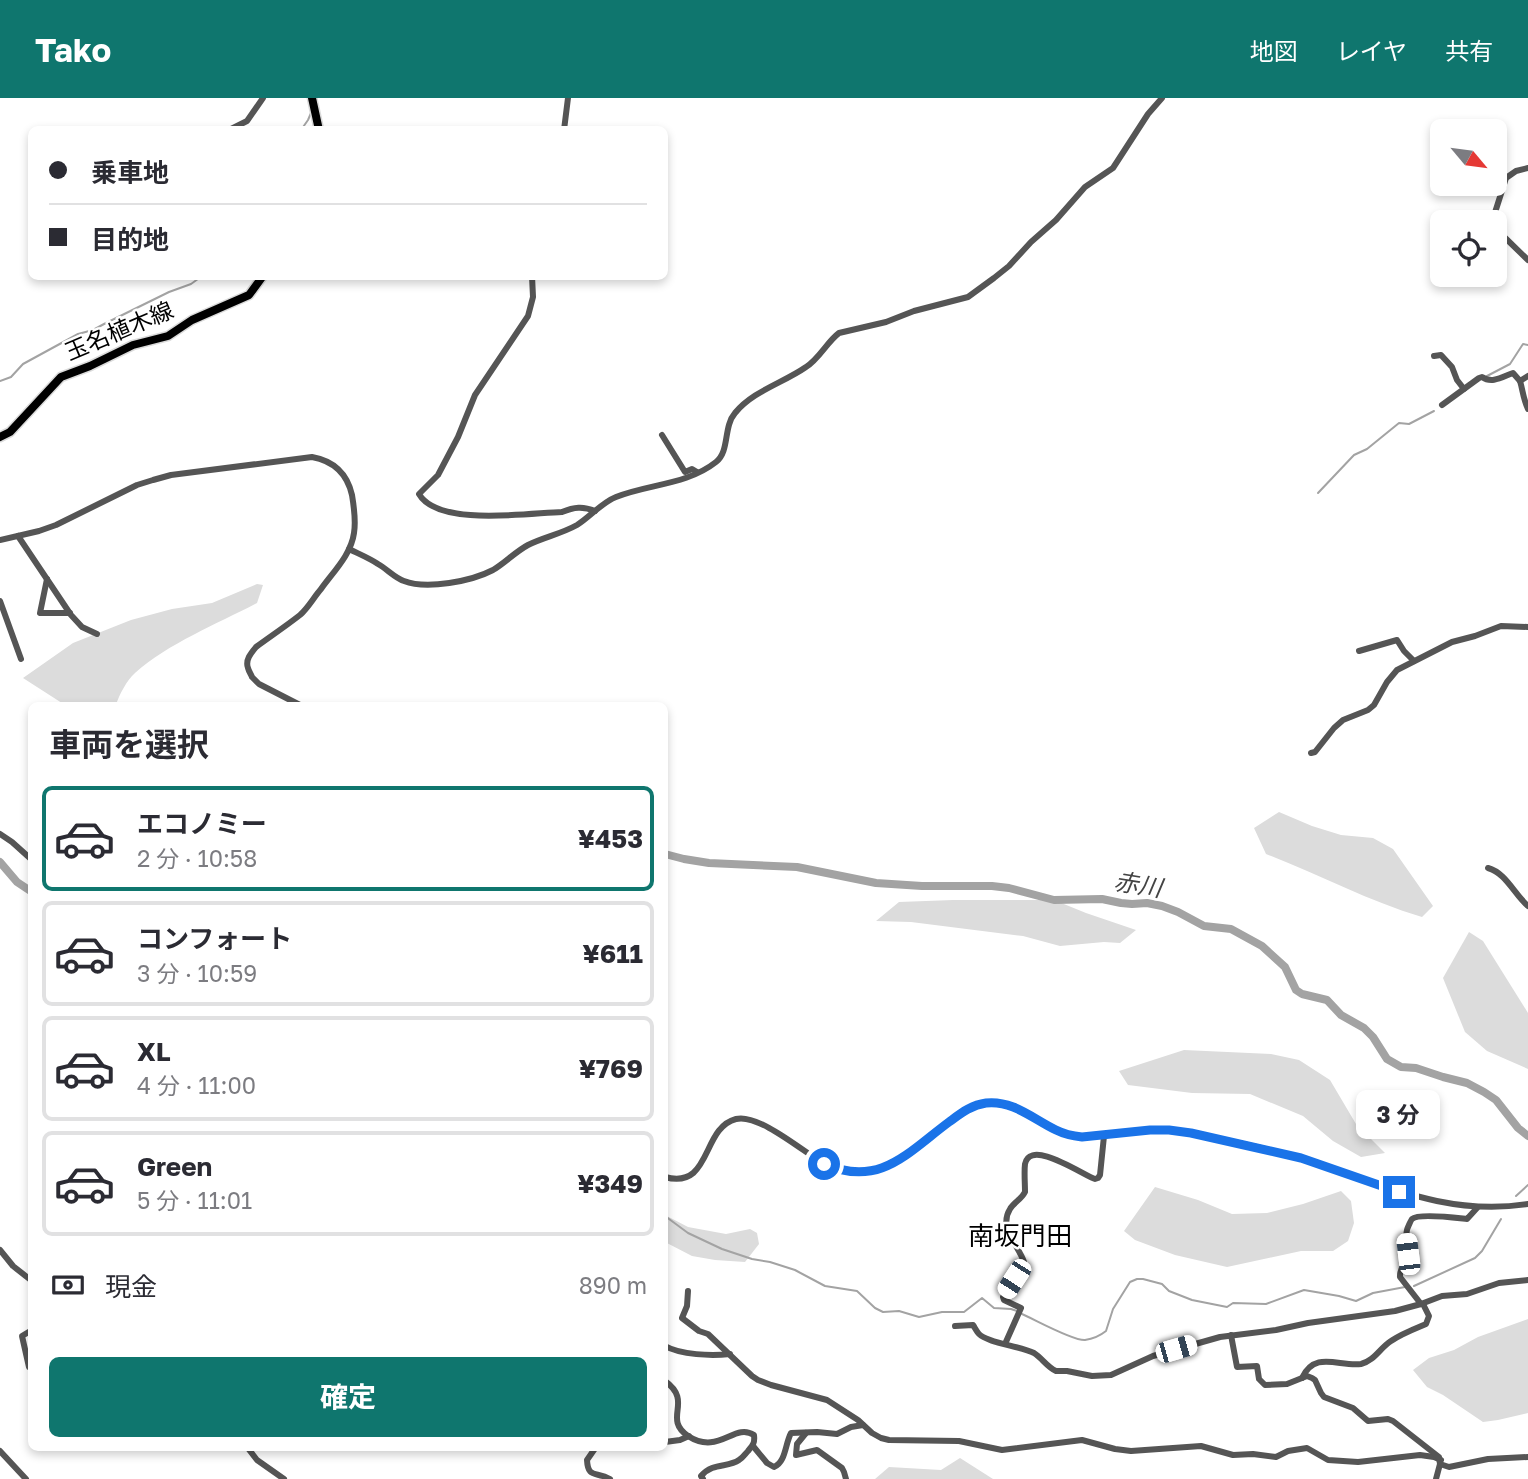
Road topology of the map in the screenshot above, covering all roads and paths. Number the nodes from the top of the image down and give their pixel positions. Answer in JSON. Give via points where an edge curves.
{"nodes":[{"id":1,"x":263,"y":98,"type":"edge"},
{"id":2,"x":312,"y":98,"type":"edge"},
{"id":3,"x":568,"y":98,"type":"edge"},
{"id":4,"x":1162,"y":98,"type":"edge"},
{"id":5,"x":237,"y":126,"type":"edge"},
{"id":6,"x":318,"y":126,"type":"edge"},
{"id":7,"x":564,"y":126,"type":"edge"},
{"id":8,"x":1528,"y":168,"type":"edge"},
{"id":9,"x":1497,"y":210,"type":"edge"},
{"id":10,"x":1507,"y":238,"type":"edge"},
{"id":11,"x":1528,"y":260,"type":"edge"},
{"id":12,"x":260,"y":280,"type":"edge"},
{"id":13,"x":532,"y":280,"type":"edge"},
{"id":14,"x":1434,"y":356,"type":"dead end"},
{"id":15,"x":1528,"y":376,"type":"edge"},
{"id":16,"x":1520,"y":381,"type":"junction"},
{"id":17,"x":1464,"y":389,"type":"junction"},
{"id":18,"x":1442,"y":405,"type":"dead end"},
{"id":19,"x":1528,"y":409,"type":"edge"},
{"id":20,"x":662,"y":435,"type":"dead end"},
{"id":21,"x":0,"y":437,"type":"edge"},
{"id":22,"x":697,"y":472,"type":"junction"},
{"id":23,"x":595,"y":511,"type":"junction"},
{"id":24,"x":18,"y":536,"type":"junction"},
{"id":25,"x":0,"y":540,"type":"edge"},
{"id":26,"x":349,"y":549,"type":"junction"},
{"id":27,"x":47,"y":579,"type":"junction"},
{"id":28,"x":0,"y":601,"type":"edge"},
{"id":29,"x":69,"y":613,"type":"junction"},
{"id":30,"x":1528,"y":627,"type":"edge"},
{"id":31,"x":97,"y":634,"type":"dead end"},
{"id":32,"x":1359,"y":651,"type":"dead end"},
{"id":33,"x":22,"y":659,"type":"dead end"},
{"id":34,"x":1414,"y":661,"type":"junction"},
{"id":35,"x":294,"y":702,"type":"edge"},
{"id":36,"x":1311,"y":753,"type":"dead end"},
{"id":37,"x":0,"y":834,"type":"edge"},
{"id":38,"x":28,"y":856,"type":"edge"},
{"id":39,"x":1488,"y":868,"type":"dead end"},
{"id":40,"x":1528,"y":906,"type":"edge"},
{"id":41,"x":1104,"y":1136,"type":"junction"},
{"id":42,"x":668,"y":1178,"type":"edge"},
{"id":43,"x":1528,"y":1204,"type":"edge"},
{"id":44,"x":1477,"y":1208,"type":"junction"},
{"id":45,"x":0,"y":1250,"type":"edge"},
{"id":46,"x":28,"y":1278,"type":"edge"},
{"id":47,"x":1528,"y":1280,"type":"edge"},
{"id":48,"x":688,"y":1291,"type":"dead end"},
{"id":49,"x":1422,"y":1304,"type":"junction"},
{"id":50,"x":955,"y":1326,"type":"dead end"},
{"id":51,"x":28,"y":1332,"type":"edge"},
{"id":52,"x":1231,"y":1335,"type":"junction"},
{"id":53,"x":1005,"y":1343,"type":"junction"},
{"id":54,"x":668,"y":1347,"type":"edge"},
{"id":55,"x":730,"y":1354,"type":"junction"},
{"id":56,"x":28,"y":1363,"type":"edge"},
{"id":57,"x":1302,"y":1378,"type":"junction"},
{"id":58,"x":668,"y":1383,"type":"edge"},
{"id":59,"x":863,"y":1425,"type":"junction"},
{"id":60,"x":806,"y":1433,"type":"junction"},
{"id":61,"x":689,"y":1436,"type":"junction"},
{"id":62,"x":668,"y":1442,"type":"edge"},
{"id":63,"x":752,"y":1446,"type":"junction"},
{"id":64,"x":0,"y":1451,"type":"edge"},
{"id":65,"x":250,"y":1451,"type":"edge"},
{"id":66,"x":593,"y":1451,"type":"edge"},
{"id":67,"x":1528,"y":1457,"type":"edge"},
{"id":68,"x":1440,"y":1462,"type":"junction"},
{"id":69,"x":26,"y":1479,"type":"edge"},
{"id":70,"x":284,"y":1479,"type":"edge"},
{"id":71,"x":610,"y":1479,"type":"edge"},
{"id":72,"x":703,"y":1479,"type":"edge"},
{"id":73,"x":846,"y":1479,"type":"edge"},
{"id":74,"x":1436,"y":1479,"type":"edge"}],
"edges":[{"from":1,"to":5,"type":"street","via":[[247,121]]},
{"from":2,"to":6,"type":"main road"},
{"from":3,"to":7,"type":"street"},
{"from":4,"to":22,"type":"street","via":[[1113,168],[1085,187],[995,278],[968,297],[839,333],[808,366],[756,395],[734,414],[720,458]]},
{"from":8,"to":9,"type":"street","via":[[1506,178]]},
{"from":10,"to":11,"type":"street"},
{"from":12,"to":21,"type":"main road","name":"玉名植木線","via":[[249,295],[168,336],[133,345],[61,377]]},
{"from":13,"to":23,"type":"street","via":[[528,316],[475,395],[438,475],[419,494],[431,505],[467,515],[585,507]]},
{"from":14,"to":17,"type":"street","via":[[1441,355],[1452,367]]},
{"from":15,"to":16,"type":"street"},
{"from":16,"to":17,"type":"street","via":[[1514,373],[1494,381],[1476,380]]},
{"from":16,"to":19,"type":"street"},
{"from":17,"to":18,"type":"street"},
{"from":20,"to":22,"type":"street","via":[[685,472]]},
{"from":22,"to":23,"type":"street","via":[[616,497]]},
{"from":23,"to":26,"type":"street","via":[[565,532],[527,546],[494,569],[440,584],[402,581]]},
{"from":24,"to":25,"type":"street"},
{"from":24,"to":26,"type":"street","via":[[56,526],[137,485],[170,475],[312,457],[333,464],[349,486],[355,523]]},
{"from":24,"to":27,"type":"street"},
{"from":26,"to":35,"type":"street","via":[[306,608],[250,653],[247,668],[251,677]]},
{"from":27,"to":29,"type":"street"},
{"from":27,"to":29,"type":"street","via":[[40,613]]},
{"from":28,"to":33,"type":"street"},
{"from":29,"to":31,"type":"street"},
{"from":30,"to":34,"type":"street","via":[[1501,626]]},
{"from":32,"to":34,"type":"street","via":[[1397,640]]},
{"from":34,"to":36,"type":"street","via":[[1394,673],[1374,705],[1343,720]]},
{"from":37,"to":38,"type":"street"},
{"from":39,"to":40,"type":"street","via":[[1499,873]]},
{"from":41,"to":42,"type":"street","via":[[1071,1136],[1016,1108],[997,1102],[980,1104],[965,1110],[897,1161],[860,1172],[824,1164],[758,1122],[742,1118],[721,1127],[693,1173],[686,1178]]},
{"from":41,"to":44,"type":"street","via":[[1150,1130],[1191,1133],[1292,1156],[1427,1200]]},
{"from":41,"to":53,"type":"street","via":[[1100,1175],[1095,1179],[1052,1157],[1033,1155],[1025,1164],[1025,1192],[1010,1209],[1007,1228],[1024,1262],[1003,1297],[1021,1308]]},
{"from":43,"to":44,"type":"street"},
{"from":44,"to":49,"type":"street","via":[[1467,1219],[1433,1216],[1411,1220],[1406,1232],[1408,1254],[1399,1273]]},
{"from":45,"to":46,"type":"street"},
{"from":47,"to":49,"type":"street"},
{"from":48,"to":55,"type":"street","via":[[682,1318]]},
{"from":49,"to":52,"type":"street"},
{"from":49,"to":57,"type":"street","via":[[1429,1315],[1426,1325],[1391,1341],[1370,1360],[1316,1363]]},
{"from":50,"to":53,"type":"street","via":[[973,1325],[988,1340]]},
{"from":51,"to":56,"type":"street","via":[[22,1336]]},
{"from":52,"to":53,"type":"street","via":[[1101,1376],[1056,1371],[1035,1354]]},
{"from":52,"to":57,"type":"street","via":[[1237,1367],[1257,1366],[1261,1383],[1287,1384]]},
{"from":54,"to":55,"type":"street"},
{"from":55,"to":59,"type":"street","via":[[758,1380],[827,1400]]},
{"from":57,"to":68,"type":"street","via":[[1312,1378],[1324,1397],[1353,1408],[1370,1422],[1388,1419],[1399,1424]]},
{"from":58,"to":61,"type":"street","via":[[679,1398],[678,1427]]},
{"from":59,"to":60,"type":"street","via":[[837,1434]]},
{"from":59,"to":68,"type":"street","via":[[888,1440],[958,1441],[1002,1450],[1083,1440],[1132,1451],[1201,1446],[1233,1455],[1276,1457],[1307,1448],[1328,1460],[1358,1462],[1420,1455]]},
{"from":60,"to":63,"type":"street","via":[[791,1433],[783,1458],[774,1467]]},
{"from":60,"to":73,"type":"street","via":[[797,1444],[796,1455],[817,1450],[842,1468]]},
{"from":61,"to":62,"type":"street"},
{"from":61,"to":63,"type":"street","via":[[706,1443],[719,1442],[742,1431],[755,1437]]},
{"from":63,"to":72,"type":"street","via":[[739,1460],[704,1472]]},
{"from":64,"to":69,"type":"street"},
{"from":65,"to":70,"type":"street"},
{"from":66,"to":71,"type":"street","via":[[587,1469]]},
{"from":67,"to":68,"type":"street","via":[[1449,1467]]},
{"from":68,"to":74,"type":"street"}]}
